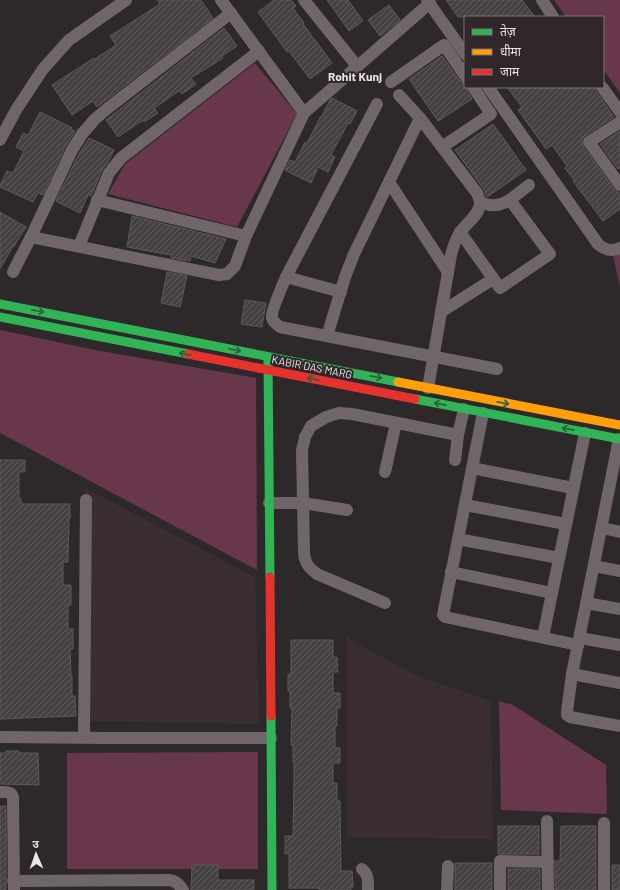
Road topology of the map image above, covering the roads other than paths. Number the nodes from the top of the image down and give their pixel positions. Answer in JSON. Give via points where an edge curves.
{"nodes":[{"id":1,"x":126,"y":0,"type":"edge"},
{"id":2,"x":221,"y":0,"type":"edge"},
{"id":3,"x":304,"y":0,"type":"edge"},
{"id":4,"x":542,"y":0,"type":"edge"},
{"id":5,"x":429,"y":1,"type":"edge"},
{"id":6,"x":231,"y":13,"type":"junction"},
{"id":7,"x":553,"y":16,"type":"edge"},
{"id":8,"x":259,"y":52,"type":"junction"},
{"id":9,"x":464,"y":53,"type":"edge"},
{"id":10,"x":357,"y":66,"type":"junction"},
{"id":11,"x":464,"y":75,"type":"edge"},
{"id":12,"x":391,"y":82,"type":"dead end"},
{"id":13,"x":474,"y":88,"type":"edge"},
{"id":14,"x":489,"y":88,"type":"edge"},
{"id":15,"x":603,"y":88,"type":"edge"},
{"id":16,"x":399,"y":95,"type":"dead end"},
{"id":17,"x":377,"y":104,"type":"dead end"},
{"id":18,"x":620,"y":112,"type":"edge"},
{"id":19,"x":304,"y":113,"type":"junction"},
{"id":20,"x":420,"y":118,"type":"junction"},
{"id":21,"x":620,"y":122,"type":"edge"},
{"id":22,"x":0,"y":140,"type":"edge"},
{"id":23,"x":442,"y":147,"type":"junction"},
{"id":24,"x":389,"y":182,"type":"junction"},
{"id":25,"x":529,"y":185,"type":"dead end"},
{"id":26,"x":620,"y":185,"type":"edge"},
{"id":27,"x":97,"y":200,"type":"junction"},
{"id":28,"x":510,"y":200,"type":"junction"},
{"id":29,"x":480,"y":202,"type":"junction"},
{"id":30,"x":460,"y":232,"type":"junction"},
{"id":31,"x":246,"y":236,"type":"junction"},
{"id":32,"x":32,"y":237,"type":"junction"},
{"id":33,"x":79,"y":246,"type":"junction"},
{"id":34,"x":620,"y":248,"type":"edge"},
{"id":35,"x":13,"y":272,"type":"dead end"},
{"id":36,"x":448,"y":272,"type":"junction"},
{"id":37,"x":286,"y":277,"type":"junction"},
{"id":38,"x":493,"y":279,"type":"junction"},
{"id":39,"x":341,"y":292,"type":"junction"},
{"id":40,"x":0,"y":304,"type":"edge"},
{"id":41,"x":442,"y":312,"type":"junction"},
{"id":42,"x":0,"y":317,"type":"edge"},
{"id":43,"x":327,"y":336,"type":"junction"},
{"id":44,"x":269,"y":356,"type":"junction"},
{"id":45,"x":434,"y":357,"type":"junction"},
{"id":46,"x":497,"y":369,"type":"dead end"},
{"id":47,"x":268,"y":370,"type":"junction"},
{"id":48,"x":428,"y":388,"type":"junction"},
{"id":49,"x":464,"y":409,"type":"junction"},
{"id":50,"x":483,"y":413,"type":"junction"},
{"id":51,"x":396,"y":423,"type":"junction"},
{"id":52,"x":620,"y":426,"type":"edge"},
{"id":53,"x":584,"y":433,"type":"junction"},
{"id":54,"x":458,"y":435,"type":"junction"},
{"id":55,"x":620,"y":439,"type":"edge"},
{"id":56,"x":618,"y":454,"type":"edge"},
{"id":57,"x":454,"y":460,"type":"dead end"},
{"id":58,"x":472,"y":468,"type":"junction"},
{"id":59,"x":385,"y":472,"type":"dead end"},
{"id":60,"x":573,"y":488,"type":"junction"},
{"id":61,"x":614,"y":492,"type":"edge"},
{"id":62,"x":86,"y":500,"type":"dead end"},
{"id":63,"x":269,"y":503,"type":"junction"},
{"id":64,"x":303,"y":503,"type":"junction"},
{"id":65,"x":465,"y":505,"type":"junction"},
{"id":66,"x":347,"y":510,"type":"dead end"},
{"id":67,"x":566,"y":524,"type":"junction"},
{"id":68,"x":602,"y":528,"type":"junction"},
{"id":69,"x":620,"y":532,"type":"edge"},
{"id":70,"x":458,"y":539,"type":"junction"},
{"id":71,"x":559,"y":558,"type":"junction"},
{"id":72,"x":594,"y":566,"type":"junction"},
{"id":73,"x":620,"y":571,"type":"edge"},
{"id":74,"x":451,"y":572,"type":"junction"},
{"id":75,"x":552,"y":593,"type":"junction"},
{"id":76,"x":385,"y":603,"type":"dead end"},
{"id":77,"x":586,"y":603,"type":"junction"},
{"id":78,"x":620,"y":610,"type":"edge"},
{"id":79,"x":543,"y":637,"type":"junction"},
{"id":80,"x":579,"y":641,"type":"junction"},
{"id":81,"x":620,"y":645,"type":"edge"},
{"id":82,"x":572,"y":674,"type":"junction"},
{"id":83,"x":620,"y":683,"type":"edge"},
{"id":84,"x":620,"y":726,"type":"edge"},
{"id":85,"x":0,"y":737,"type":"edge"},
{"id":86,"x":84,"y":737,"type":"junction"},
{"id":87,"x":271,"y":738,"type":"junction"},
{"id":88,"x":0,"y":792,"type":"edge"},
{"id":89,"x":547,"y":821,"type":"dead end"},
{"id":90,"x":604,"y":823,"type":"dead end"},
{"id":91,"x":548,"y":862,"type":"junction"},
{"id":92,"x":448,"y":866,"type":"dead end"},
{"id":93,"x":362,"y":869,"type":"dead end"},
{"id":94,"x":13,"y":885,"type":"edge"},
{"id":95,"x":183,"y":890,"type":"edge"},
{"id":96,"x":272,"y":890,"type":"edge"},
{"id":97,"x":368,"y":890,"type":"edge"},
{"id":98,"x":447,"y":890,"type":"edge"},
{"id":99,"x":500,"y":890,"type":"edge"},
{"id":100,"x":548,"y":890,"type":"edge"},
{"id":101,"x":604,"y":890,"type":"edge"}],
"edges":[{"from":1,"to":22,"type":"street","via":[[69,40],[43,69]]},
{"from":2,"to":6,"type":"street"},
{"from":3,"to":10,"type":"street"},
{"from":4,"to":7,"type":"street"},
{"from":5,"to":9,"type":"street"},
{"from":5,"to":10,"type":"street"},
{"from":6,"to":8,"type":"street"},
{"from":6,"to":32,"type":"street","via":[[108,108],[82,134],[71,152]]},
{"from":8,"to":19,"type":"street"},
{"from":8,"to":27,"type":"street","via":[[121,158],[109,173]]},
{"from":10,"to":19,"type":"street"},
{"from":11,"to":12,"type":"street","via":[[444,45]]},
{"from":13,"to":23,"type":"street","via":[[491,114]]},
{"from":14,"to":34,"type":"street","via":[[598,244],[605,250],[614,251]]},
{"from":15,"to":18,"type":"street"},
{"from":16,"to":20,"type":"street"},
{"from":17,"to":37,"type":"street"},
{"from":19,"to":31,"type":"street"},
{"from":20,"to":23,"type":"street"},
{"from":20,"to":24,"type":"street"},
{"from":21,"to":26,"type":"street","via":[[589,142]]},
{"from":23,"to":29,"type":"street","via":[[477,194]]},
{"from":24,"to":36,"type":"street"},
{"from":24,"to":39,"type":"street","via":[[354,254]]},
{"from":25,"to":28,"type":"street"},
{"from":27,"to":31,"type":"street"},
{"from":27,"to":33,"type":"street"},
{"from":28,"to":29,"type":"street","via":[[493,206]]},
{"from":28,"to":38,"type":"street","via":[[550,254],[500,288]]},
{"from":29,"to":30,"type":"street","via":[[475,214]]},
{"from":30,"to":36,"type":"street","via":[[455,241]]},
{"from":30,"to":38,"type":"street"},
{"from":31,"to":33,"type":"street","via":[[235,266],[227,274],[219,275]]},
{"from":32,"to":33,"type":"street"},
{"from":32,"to":35,"type":"street"},
{"from":36,"to":41,"type":"street"},
{"from":37,"to":39,"type":"street"},
{"from":37,"to":43,"type":"street","via":[[272,314],[274,323],[280,327]]},
{"from":38,"to":41,"type":"street"},
{"from":39,"to":43,"type":"street"},
{"from":40,"to":44,"type":"street","name":"KABIR DAS MARG","one_way":true},
{"from":41,"to":45,"type":"street"},
{"from":47,"to":42,"type":"street","name":"KABIR DAS MARG","one_way":true},
{"from":43,"to":45,"type":"street"},
{"from":44,"to":47,"type":"street"},
{"from":44,"to":48,"type":"street","name":"KABIR DAS MARG","one_way":true},
{"from":45,"to":46,"type":"street"},
{"from":45,"to":48,"type":"street"},
{"from":49,"to":47,"type":"street","name":"KABIR DAS MARG","one_way":true},
{"from":47,"to":63,"type":"street"},
{"from":48,"to":52,"type":"street","name":"KABIR DAS MARG","one_way":true},
{"from":49,"to":50,"type":"street","name":"KABIR DAS MARG"},
{"from":49,"to":54,"type":"street"},
{"from":53,"to":50,"type":"street","name":"KABIR DAS MARG","one_way":true},
{"from":50,"to":58,"type":"street"},
{"from":51,"to":54,"type":"street"},
{"from":51,"to":59,"type":"street"},
{"from":51,"to":64,"type":"street","via":[[338,413],[311,426],[302,450]]},
{"from":53,"to":55,"type":"street","name":"KABIR DAS MARG"},
{"from":53,"to":60,"type":"street"},
{"from":54,"to":57,"type":"street"},
{"from":55,"to":56,"type":"street"},
{"from":56,"to":61,"type":"street"},
{"from":58,"to":60,"type":"street"},
{"from":58,"to":65,"type":"street"},
{"from":60,"to":67,"type":"street"},
{"from":61,"to":68,"type":"street"},
{"from":62,"to":86,"type":"street"},
{"from":63,"to":64,"type":"street"},
{"from":63,"to":87,"type":"street"},
{"from":64,"to":66,"type":"street"},
{"from":64,"to":76,"type":"street","via":[[304,553],[309,568],[317,574]]},
{"from":65,"to":67,"type":"street"},
{"from":65,"to":70,"type":"street"},
{"from":67,"to":71,"type":"street"},
{"from":68,"to":69,"type":"street"},
{"from":68,"to":72,"type":"street"},
{"from":70,"to":71,"type":"street"},
{"from":70,"to":74,"type":"street"},
{"from":71,"to":75,"type":"street"},
{"from":72,"to":73,"type":"street"},
{"from":72,"to":77,"type":"street"},
{"from":74,"to":75,"type":"street"},
{"from":74,"to":79,"type":"street","via":[[443,613],[445,617]]},
{"from":75,"to":79,"type":"street"},
{"from":77,"to":78,"type":"street"},
{"from":77,"to":80,"type":"street"},
{"from":79,"to":80,"type":"street"},
{"from":80,"to":81,"type":"street"},
{"from":80,"to":82,"type":"street"},
{"from":82,"to":83,"type":"street"},
{"from":82,"to":84,"type":"street","via":[[567,715]]},
{"from":85,"to":86,"type":"street"},
{"from":86,"to":87,"type":"street"},
{"from":87,"to":96,"type":"street"},
{"from":88,"to":94,"type":"street","via":[[10,792],[13,798]]},
{"from":89,"to":91,"type":"street"},
{"from":90,"to":101,"type":"street"},
{"from":91,"to":99,"type":"street","via":[[500,861]]},
{"from":91,"to":100,"type":"street"},
{"from":92,"to":98,"type":"street"},
{"from":93,"to":97,"type":"street","via":[[368,878]]},
{"from":94,"to":95,"type":"street","via":[[169,880],[175,881]]}]}
